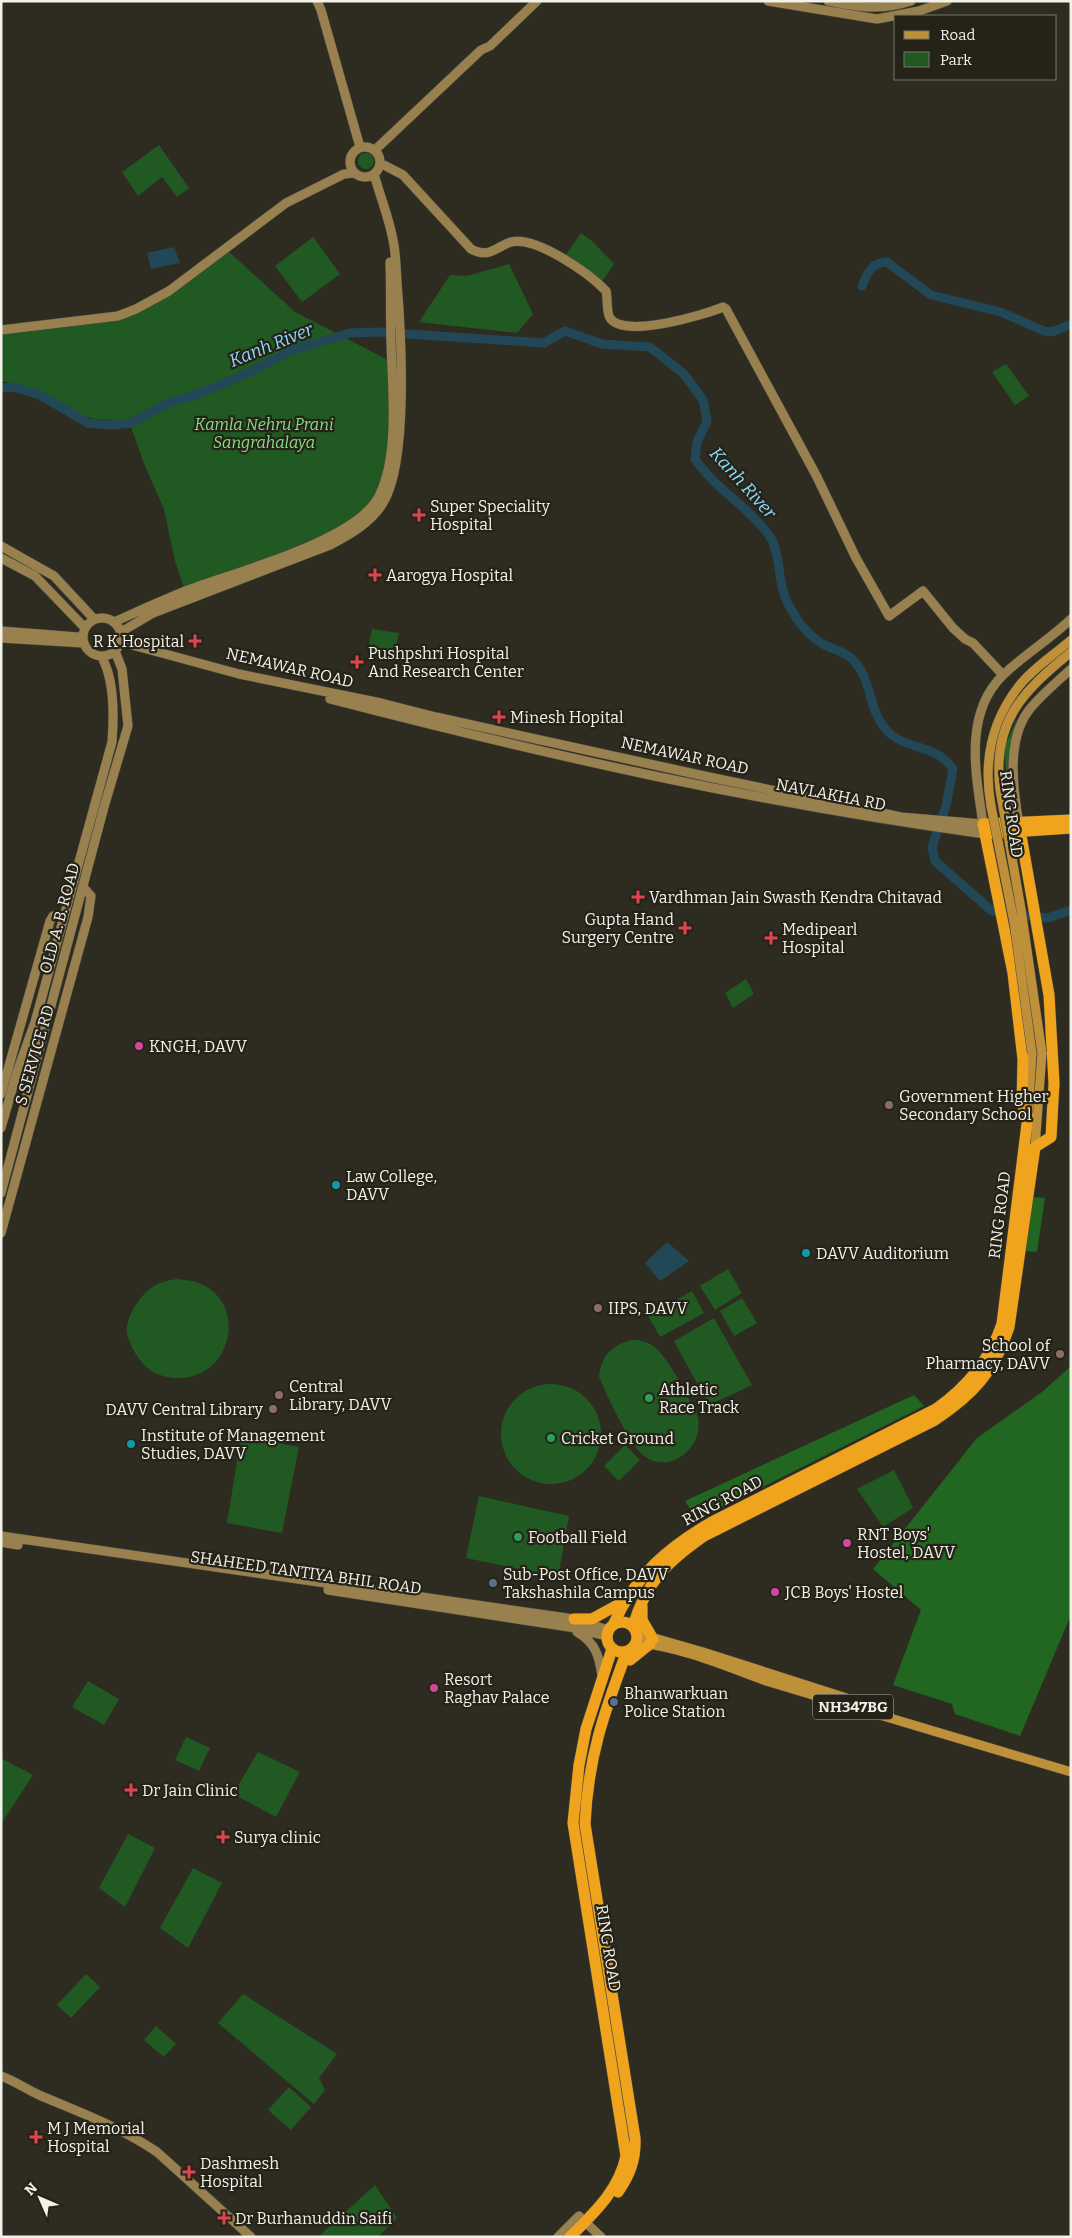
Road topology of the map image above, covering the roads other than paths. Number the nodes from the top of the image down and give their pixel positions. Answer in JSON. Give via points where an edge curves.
{"nodes":[{"id":1,"x":317,"y":1,"type":"edge"},
{"id":2,"x":537,"y":1,"type":"edge"},
{"id":3,"x":768,"y":1,"type":"edge"},
{"id":4,"x":828,"y":1,"type":"edge"},
{"id":5,"x":911,"y":1,"type":"edge"},
{"id":6,"x":948,"y":1,"type":"edge"},
{"id":7,"x":898,"y":15,"type":"edge"},
{"id":8,"x":894,"y":16,"type":"edge"},
{"id":9,"x":360,"y":147,"type":"junction"},
{"id":10,"x":375,"y":150,"type":"junction"},
{"id":11,"x":380,"y":163,"type":"junction"},
{"id":12,"x":354,"y":173,"type":"junction"},
{"id":13,"x":372,"y":175,"type":"junction"},
{"id":14,"x":1,"y":330,"type":"edge"},
{"id":15,"x":396,"y":343,"type":"junction"},
{"id":16,"x":1,"y":546,"type":"edge"},
{"id":17,"x":1,"y":558,"type":"edge"},
{"id":18,"x":80,"y":603,"type":"junction"},
{"id":19,"x":105,"y":618,"type":"junction"},
{"id":20,"x":94,"y":619,"type":"junction"},
{"id":21,"x":1071,"y":619,"type":"edge"},
{"id":22,"x":114,"y":622,"type":"junction"},
{"id":23,"x":82,"y":625,"type":"junction"},
{"id":24,"x":124,"y":630,"type":"junction"},
{"id":25,"x":1,"y":631,"type":"edge"},
{"id":26,"x":1,"y":638,"type":"edge"},
{"id":27,"x":80,"y":639,"type":"junction"},
{"id":28,"x":1071,"y":640,"type":"edge"},
{"id":29,"x":60,"y":642,"type":"junction"},
{"id":30,"x":120,"y":648,"type":"junction"},
{"id":31,"x":1071,"y":652,"type":"edge"},
{"id":32,"x":101,"y":656,"type":"junction"},
{"id":33,"x":1071,"y":669,"type":"edge"},
{"id":34,"x":1003,"y":675,"type":"junction"},
{"id":35,"x":110,"y":686,"type":"junction"},
{"id":36,"x":1017,"y":811,"type":"junction"},
{"id":37,"x":1071,"y":820,"type":"edge"},
{"id":38,"x":1071,"y":828,"type":"edge"},
{"id":39,"x":984,"y":829,"type":"junction"},
{"id":40,"x":1021,"y":834,"type":"junction"},
{"id":41,"x":83,"y":887,"type":"junction"},
{"id":42,"x":64,"y":916,"type":"junction"},
{"id":43,"x":1037,"y":1053,"type":"junction"},
{"id":44,"x":1,"y":1094,"type":"edge"},
{"id":45,"x":1028,"y":1116,"type":"junction"},
{"id":46,"x":1,"y":1128,"type":"edge"},
{"id":47,"x":1035,"y":1147,"type":"junction"},
{"id":48,"x":1,"y":1193,"type":"edge"},
{"id":49,"x":1,"y":1233,"type":"edge"},
{"id":50,"x":1,"y":1536,"type":"edge"},
{"id":51,"x":1,"y":1542,"type":"edge"},
{"id":52,"x":100,"y":1554,"type":"junction"},
{"id":53,"x":679,"y":1554,"type":"junction"},
{"id":54,"x":628,"y":1598,"type":"junction"},
{"id":55,"x":572,"y":1623,"type":"junction"},
{"id":56,"x":610,"y":1630,"type":"junction"},
{"id":57,"x":633,"y":1638,"type":"junction"},
{"id":58,"x":651,"y":1641,"type":"junction"},
{"id":59,"x":612,"y":1649,"type":"junction"},
{"id":60,"x":619,"y":1672,"type":"junction"},
{"id":61,"x":602,"y":1677,"type":"junction"},
{"id":62,"x":1006,"y":1750,"type":"junction"},
{"id":63,"x":1071,"y":1767,"type":"edge"},
{"id":64,"x":1071,"y":1772,"type":"edge"},
{"id":65,"x":1,"y":2076,"type":"edge"},
{"id":66,"x":588,"y":2224,"type":"junction"},
{"id":67,"x":601,"y":2236,"type":"edge"},
{"id":68,"x":250,"y":2237,"type":"edge"},
{"id":69,"x":558,"y":2237,"type":"edge"},
{"id":70,"x":570,"y":2237,"type":"edge"},
{"id":71,"x":580,"y":2237,"type":"edge"}],
"edges":[{"from":1,"to":9,"type":"main road"},
{"from":2,"to":10,"type":"main road"},
{"from":3,"to":8,"type":"main road","via":[[877,19]]},
{"from":4,"to":5,"type":"main road","via":[[874,9]]},
{"from":6,"to":7,"type":"main road"},
{"from":9,"to":10,"type":"main road"},
{"from":9,"to":12,"type":"main road","via":[[350,156]]},
{"from":10,"to":11,"type":"main road"},
{"from":11,"to":13,"type":"main road"},
{"from":11,"to":34,"type":"main road","via":[[403,175],[471,249],[496,251],[511,242],[537,244],[558,256],[606,291],[609,314],[617,323],[636,326],[668,323],[726,309],[889,616],[923,591],[953,628],[973,643]]},
{"from":12,"to":13,"type":"main road"},
{"from":12,"to":14,"type":"main road","via":[[344,174],[286,203],[169,291],[136,309],[118,316]]},
{"from":13,"to":15,"type":"main road","via":[[393,240]]},
{"from":15,"to":22,"type":"main road","via":[[391,450],[384,485],[368,511],[344,530],[320,541],[185,591]]},
{"from":15,"to":24,"type":"main road","via":[[399,420],[393,472],[384,501],[373,516],[330,546],[153,613]]},
{"from":16,"to":18,"type":"main road","via":[[54,576]]},
{"from":17,"to":23,"type":"main road","via":[[34,576]]},
{"from":18,"to":19,"type":"main road"},
{"from":18,"to":20,"type":"main road"},
{"from":19,"to":20,"type":"main road"},
{"from":19,"to":22,"type":"main road"},
{"from":20,"to":23,"type":"main road"},
{"from":21,"to":34,"type":"main road"},
{"from":22,"to":24,"type":"main road"},
{"from":23,"to":27,"type":"main road"},
{"from":24,"to":30,"type":"main road","name":"OLD A. B. ROAD"},
{"from":25,"to":27,"type":"main road"},
{"from":26,"to":29,"type":"main road"},
{"from":27,"to":29,"type":"main road"},
{"from":27,"to":32,"type":"main road","via":[[90,652]]},
{"from":28,"to":43,"type":"main road","name":"RING ROAD","bridge":true,"via":[[1019,686],[1005,708],[989,747],[989,794]]},
{"from":29,"to":35,"type":"main road","via":[[78,646],[97,660]]},
{"from":30,"to":32,"type":"main road"},
{"from":30,"to":39,"type":"main road","name":"NAVLAKHA RD","via":[[598,765],[926,822]]},
{"from":30,"to":41,"type":"main road","name":"OLD A. B. ROAD","via":[[128,726]]},
{"from":31,"to":43,"type":"main road","name":"RING ROAD","bridge":true,"via":[[1036,681],[1020,700],[1007,722],[999,748],[1000,790],[1021,909]]},
{"from":32,"to":35,"type":"main road","name":"OLD A. B. ROAD"},
{"from":33,"to":36,"type":"main road","via":[[1036,702],[1022,721],[1014,761]]},
{"from":34,"to":39,"type":"main road","via":[[981,712],[975,740],[974,768]]},
{"from":35,"to":42,"type":"main road","name":"OLD A. B. ROAD","via":[[114,719],[112,742]]},
{"from":36,"to":39,"type":"main road","name":"NAVLAKHA RD"},
{"from":36,"to":40,"type":"main road"},
{"from":37,"to":40,"type":"highway"},
{"from":38,"to":40,"type":"highway"},
{"from":39,"to":40,"type":"highway"},
{"from":39,"to":40,"type":"highway"},
{"from":39,"to":45,"type":"highway","via":[[1005,932],[1021,1043],[1022,1104]]},
{"from":40,"to":47,"type":"highway","via":[[1049,995],[1054,1074],[1051,1137]]},
{"from":41,"to":48,"type":"main road","name":"OLD A. B. ROAD"},
{"from":41,"to":49,"type":"main road","name":"S SERVICE RD","via":[[91,896],[88,917]]},
{"from":42,"to":44,"type":"main road","via":[[53,916],[50,921]]},
{"from":42,"to":46,"type":"main road","name":"OLD A. B. ROAD"},
{"from":43,"to":45,"type":"main road","name":"RING ROAD"},
{"from":43,"to":47,"type":"main road","name":"RING ROAD"},
{"from":45,"to":54,"type":"highway","name":"RING ROAD","via":[[1002,1324],[985,1361],[960,1392],[936,1409],[680,1541],[653,1564]]},
{"from":47,"to":53,"type":"highway","name":"RING ROAD","via":[[1009,1327],[1002,1351],[963,1402],[935,1420],[712,1532]]},
{"from":50,"to":52,"type":"main road"},
{"from":51,"to":52,"type":"main road","name":"SHAHEED TANTIYA BHIL ROAD"},
{"from":52,"to":55,"type":"main road","name":"SHAHEED TANTIYA BHIL ROAD"},
{"from":53,"to":57,"type":"highway","name":"RING ROAD","via":[[657,1575],[645,1594]]},
{"from":53,"to":58,"type":"highway","via":[[654,1584],[642,1607],[642,1620]]},
{"from":54,"to":55,"type":"highway","via":[[592,1619]]},
{"from":54,"to":56,"type":"highway","name":"RING ROAD"},
{"from":55,"to":56,"type":"main road"},
{"from":55,"to":61,"type":"main road","via":[[596,1647]]},
{"from":56,"to":57,"type":"highway","via":[[624,1621]]},
{"from":56,"to":59,"type":"highway"},
{"from":57,"to":58,"type":"main road","number":"NH347BG"},
{"from":57,"to":59,"type":"highway","via":[[619,1652]]},
{"from":57,"to":60,"type":"highway","name":"RING ROAD"},
{"from":58,"to":60,"type":"highway"},
{"from":58,"to":62,"type":"main road","number":"NH347BG","via":[[703,1652]]},
{"from":59,"to":61,"type":"highway","name":"RING ROAD"},
{"from":60,"to":66,"type":"highway","name":"RING ROAD","via":[[599,1728],[588,1781],[585,1824],[636,2150],[627,2180],[614,2199]]},
{"from":61,"to":66,"type":"highway","name":"RING ROAD","via":[[586,1729],[573,1823],[626,2156],[623,2172]]},
{"from":62,"to":63,"type":"main road","number":"NH347BG"},
{"from":62,"to":64,"type":"main road","number":"NH347BG"},
{"from":65,"to":68,"type":"main road","via":[[105,2121],[144,2142]]},
{"from":66,"to":67,"type":"main road"},
{"from":66,"to":69,"type":"main road","via":[[579,2216]]},
{"from":66,"to":70,"type":"highway","name":"RING ROAD"},
{"from":66,"to":71,"type":"highway","name":"RING ROAD"}]}
